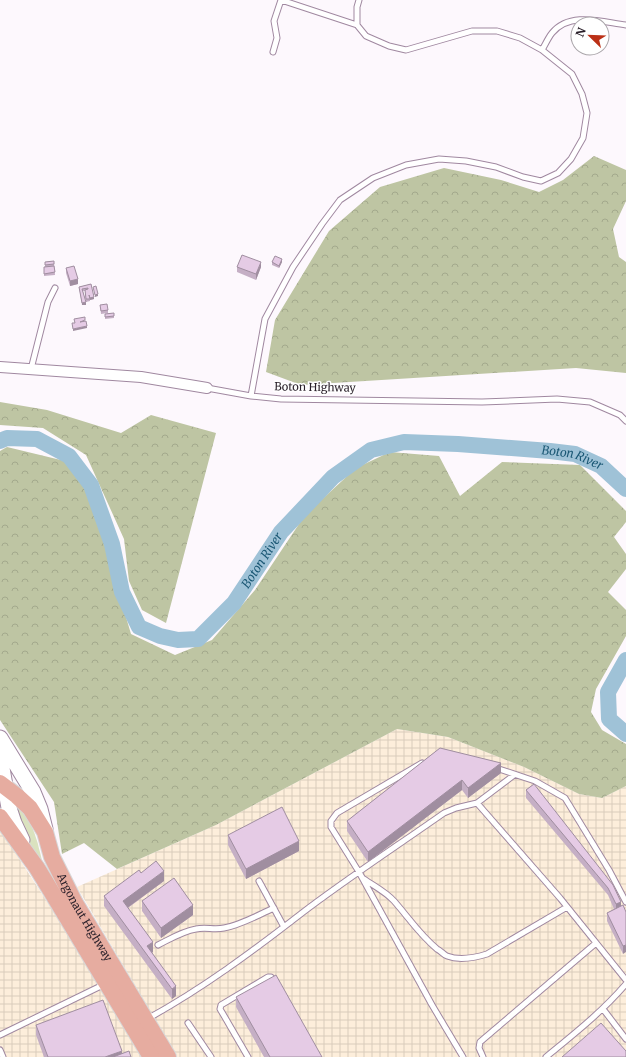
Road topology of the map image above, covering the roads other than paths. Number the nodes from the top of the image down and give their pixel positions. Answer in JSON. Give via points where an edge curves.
{"nodes":[{"id":1,"x":281,"y":0,"type":"edge"},
{"id":2,"x":359,"y":0,"type":"edge"},
{"id":3,"x":357,"y":24,"type":"junction"},
{"id":4,"x":626,"y":25,"type":"edge"},
{"id":5,"x":542,"y":50,"type":"junction"},
{"id":6,"x":273,"y":52,"type":"dead end"},
{"id":7,"x":55,"y":288,"type":"dead end"},
{"id":8,"x":0,"y":367,"type":"edge"},
{"id":9,"x":31,"y":369,"type":"junction"},
{"id":10,"x":208,"y":388,"type":"joint"},
{"id":11,"x":251,"y":396,"type":"junction"},
{"id":12,"x":626,"y":421,"type":"edge"},
{"id":13,"x":0,"y":738,"type":"edge"},
{"id":14,"x":0,"y":757,"type":"edge"},
{"id":15,"x":426,"y":761,"type":"edge"},
{"id":16,"x":490,"y":766,"type":"edge"},
{"id":17,"x":514,"y":775,"type":"junction"},
{"id":18,"x":3,"y":785,"type":"edge"},
{"id":19,"x":477,"y":803,"type":"junction"},
{"id":20,"x":0,"y":817,"type":"edge"},
{"id":21,"x":45,"y":832,"type":"junction"},
{"id":22,"x":37,"y":868,"type":"junction"},
{"id":23,"x":359,"y":872,"type":"junction"},
{"id":24,"x":363,"y":879,"type":"junction"},
{"id":25,"x":259,"y":881,"type":"dead end"},
{"id":26,"x":626,"y":902,"type":"edge"},
{"id":27,"x":567,"y":907,"type":"junction"},
{"id":28,"x":274,"y":908,"type":"junction"},
{"id":29,"x":284,"y":927,"type":"junction"},
{"id":30,"x":596,"y":943,"type":"junction"},
{"id":31,"x":158,"y":944,"type":"dead end"},
{"id":32,"x":113,"y":979,"type":"junction"},
{"id":33,"x":626,"y":980,"type":"edge"},
{"id":34,"x":626,"y":984,"type":"edge"},
{"id":35,"x":278,"y":986,"type":"edge"},
{"id":36,"x":603,"y":1009,"type":"junction"},
{"id":37,"x":139,"y":1023,"type":"junction"},
{"id":38,"x":188,"y":1023,"type":"dead end"},
{"id":39,"x":0,"y":1035,"type":"edge"},
{"id":40,"x":626,"y":1039,"type":"edge"},
{"id":41,"x":0,"y":1050,"type":"edge"},
{"id":42,"x":3,"y":1057,"type":"edge"},
{"id":43,"x":151,"y":1057,"type":"edge"},
{"id":44,"x":168,"y":1057,"type":"edge"},
{"id":45,"x":211,"y":1057,"type":"edge"},
{"id":46,"x":248,"y":1057,"type":"edge"},
{"id":47,"x":463,"y":1057,"type":"edge"},
{"id":48,"x":483,"y":1057,"type":"edge"},
{"id":49,"x":546,"y":1057,"type":"edge"}],
"edges":[{"from":1,"to":3,"type":"lane"},
{"from":1,"to":6,"type":"lane","via":[[274,21],[277,38]]},
{"from":2,"to":3,"type":"lane"},
{"from":3,"to":5,"type":"lane","via":[[366,36],[406,50],[472,31],[497,31],[520,38]]},
{"from":4,"to":5,"type":"lane","via":[[579,19],[565,22],[552,33]]},
{"from":5,"to":11,"type":"lane","via":[[572,74],[586,107],[583,138],[571,159],[558,173],[541,181],[466,160],[439,159],[406,165],[373,178],[340,200],[293,267],[265,319]]},
{"from":7,"to":9,"type":"lane","via":[[48,302]]},
{"from":8,"to":9,"type":"street","name":"Boton Highway"},
{"from":9,"to":10,"type":"street","name":"Boton Highway","via":[[141,377]]},
{"from":10,"to":11,"type":"lane","name":"Boton Highway"},
{"from":11,"to":12,"type":"lane","name":"Boton Highway","via":[[281,399],[482,402],[557,398],[590,402],[620,415]]},
{"from":13,"to":21,"type":"main road","via":[[33,792]]},
{"from":14,"to":18,"type":"main road"},
{"from":15,"to":23,"type":"lane","via":[[346,807],[331,821],[331,828]]},
{"from":16,"to":17,"type":"lane"},
{"from":17,"to":19,"type":"lane"},
{"from":17,"to":26,"type":"lane","via":[[535,781],[565,798]]},
{"from":18,"to":21,"type":"main road","name":"Argonaut Highway","via":[[30,808]]},
{"from":18,"to":22,"type":"main road","via":[[14,823]]},
{"from":19,"to":23,"type":"lane","via":[[444,813]]},
{"from":19,"to":27,"type":"lane"},
{"from":20,"to":22,"type":"main road","name":"Argonaut Highway"},
{"from":21,"to":32,"type":"main road","name":"Argonaut Highway","via":[[52,857]]},
{"from":22,"to":32,"type":"main road","name":"Argonaut Highway"},
{"from":23,"to":24,"type":"lane"},
{"from":23,"to":29,"type":"lane"},
{"from":24,"to":27,"type":"lane","via":[[393,900],[407,918],[446,956],[458,958],[475,958],[487,954]]},
{"from":24,"to":47,"type":"lane"},
{"from":25,"to":28,"type":"lane"},
{"from":27,"to":30,"type":"lane"},
{"from":28,"to":29,"type":"lane"},
{"from":28,"to":31,"type":"lane","via":[[241,923],[210,930],[197,928]]},
{"from":29,"to":37,"type":"lane","via":[[175,1004]]},
{"from":30,"to":33,"type":"lane"},
{"from":30,"to":48,"type":"lane","via":[[480,1042],[479,1048]]},
{"from":32,"to":37,"type":"main road","name":"Argonaut Highway"},
{"from":32,"to":39,"type":"lane"},
{"from":34,"to":36,"type":"lane"},
{"from":35,"to":46,"type":"lane","via":[[275,980],[268,977],[221,1005],[220,1009]]},
{"from":36,"to":40,"type":"lane"},
{"from":36,"to":49,"type":"lane"},
{"from":37,"to":43,"type":"main road","name":"Argonaut Highway"},
{"from":37,"to":44,"type":"main road","name":"Argonaut Highway"},
{"from":38,"to":45,"type":"lane"},
{"from":41,"to":42,"type":"lane"}]}
